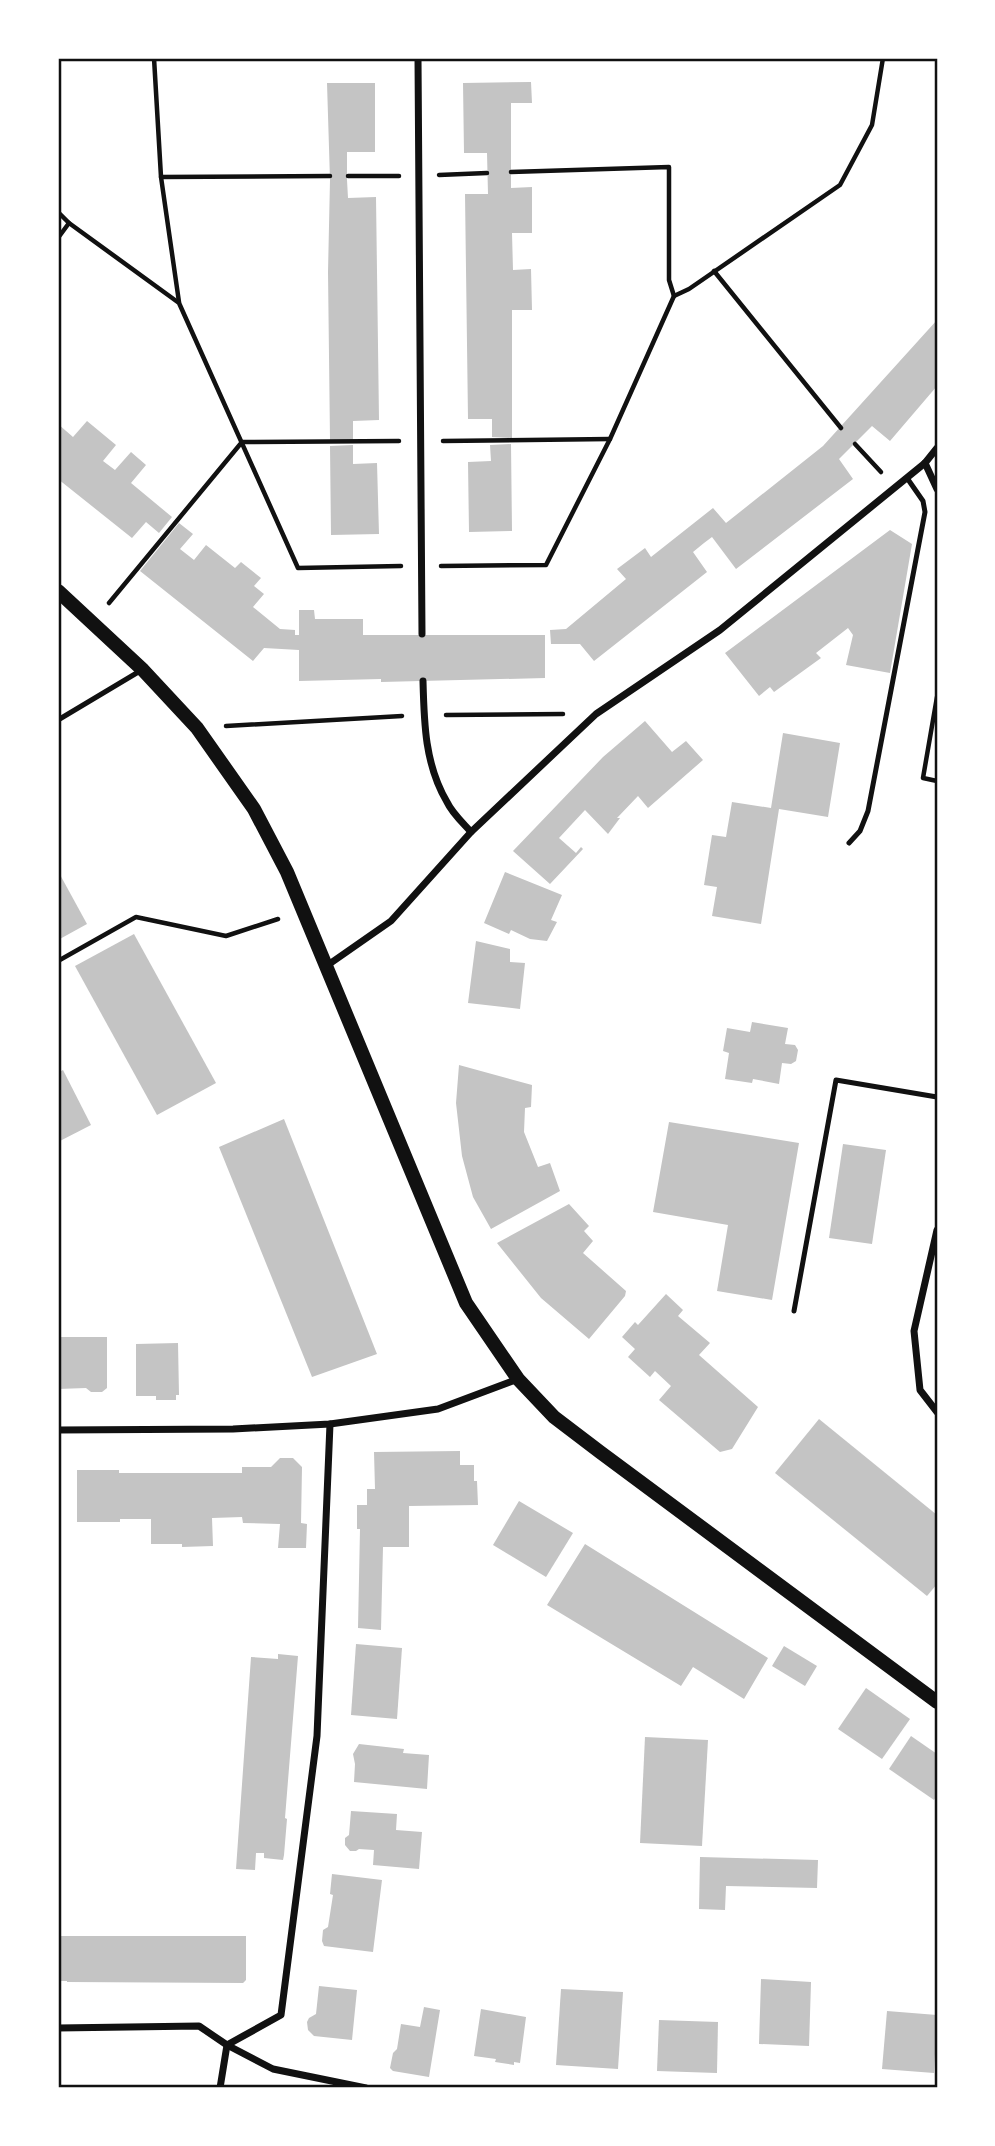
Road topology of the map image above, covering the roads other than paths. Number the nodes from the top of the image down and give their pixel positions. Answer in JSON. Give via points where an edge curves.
{"nodes":[{"id":1,"x":418,"y":58,"type":"edge"},
{"id":2,"x":937,"y":448,"type":"edge"},
{"id":3,"x":925,"y":463,"type":"junction"},
{"id":4,"x":907,"y":478,"type":"junction"},
{"id":5,"x":937,"y":489,"type":"edge"},
{"id":6,"x":58,"y":591,"type":"edge"},
{"id":7,"x":422,"y":634,"type":"dead end"},
{"id":8,"x":143,"y":670,"type":"junction"},
{"id":9,"x":424,"y":681,"type":"dead end"},
{"id":10,"x":58,"y":720,"type":"edge"},
{"id":11,"x":471,"y":832,"type":"junction"},
{"id":12,"x":849,"y":843,"type":"dead end"},
{"id":13,"x":325,"y":967,"type":"junction"},
{"id":14,"x":937,"y":1097,"type":"edge"},
{"id":15,"x":937,"y":1230,"type":"edge"},
{"id":16,"x":794,"y":1311,"type":"dead end"},
{"id":17,"x":518,"y":1379,"type":"junction"},
{"id":18,"x":937,"y":1412,"type":"edge"},
{"id":19,"x":330,"y":1424,"type":"junction"},
{"id":20,"x":58,"y":1430,"type":"edge"},
{"id":21,"x":937,"y":1702,"type":"edge"},
{"id":22,"x":58,"y":2028,"type":"edge"},
{"id":23,"x":227,"y":2045,"type":"junction"},
{"id":24,"x":220,"y":2088,"type":"edge"},
{"id":25,"x":366,"y":2088,"type":"edge"}],
"edges":[{"from":1,"to":7,"type":"street"},
{"from":2,"to":3,"type":"street"},
{"from":3,"to":4,"type":"street"},
{"from":3,"to":5,"type":"street"},
{"from":4,"to":11,"type":"street","via":[[720,630],[596,714]]},
{"from":4,"to":12,"type":"lane","via":[[925,512],[868,811]]},
{"from":6,"to":8,"type":"main road"},
{"from":8,"to":10,"type":"lane"},
{"from":8,"to":13,"type":"main road","via":[[197,728],[254,809]]},
{"from":9,"to":11,"type":"street","via":[[429,760],[447,803]]},
{"from":11,"to":13,"type":"street","via":[[391,921]]},
{"from":13,"to":17,"type":"main road","via":[[466,1303]]},
{"from":14,"to":16,"type":"lane","via":[[836,1080]]},
{"from":15,"to":18,"type":"street","via":[[914,1331],[920,1390]]},
{"from":17,"to":19,"type":"street","via":[[438,1409]]},
{"from":17,"to":21,"type":"main road","via":[[591,1445]]},
{"from":19,"to":20,"type":"street"},
{"from":19,"to":23,"type":"street","via":[[317,1736],[281,2015]]},
{"from":22,"to":23,"type":"street","via":[[199,2026]]},
{"from":23,"to":24,"type":"street"},
{"from":23,"to":25,"type":"street","via":[[274,2069]]}]}
